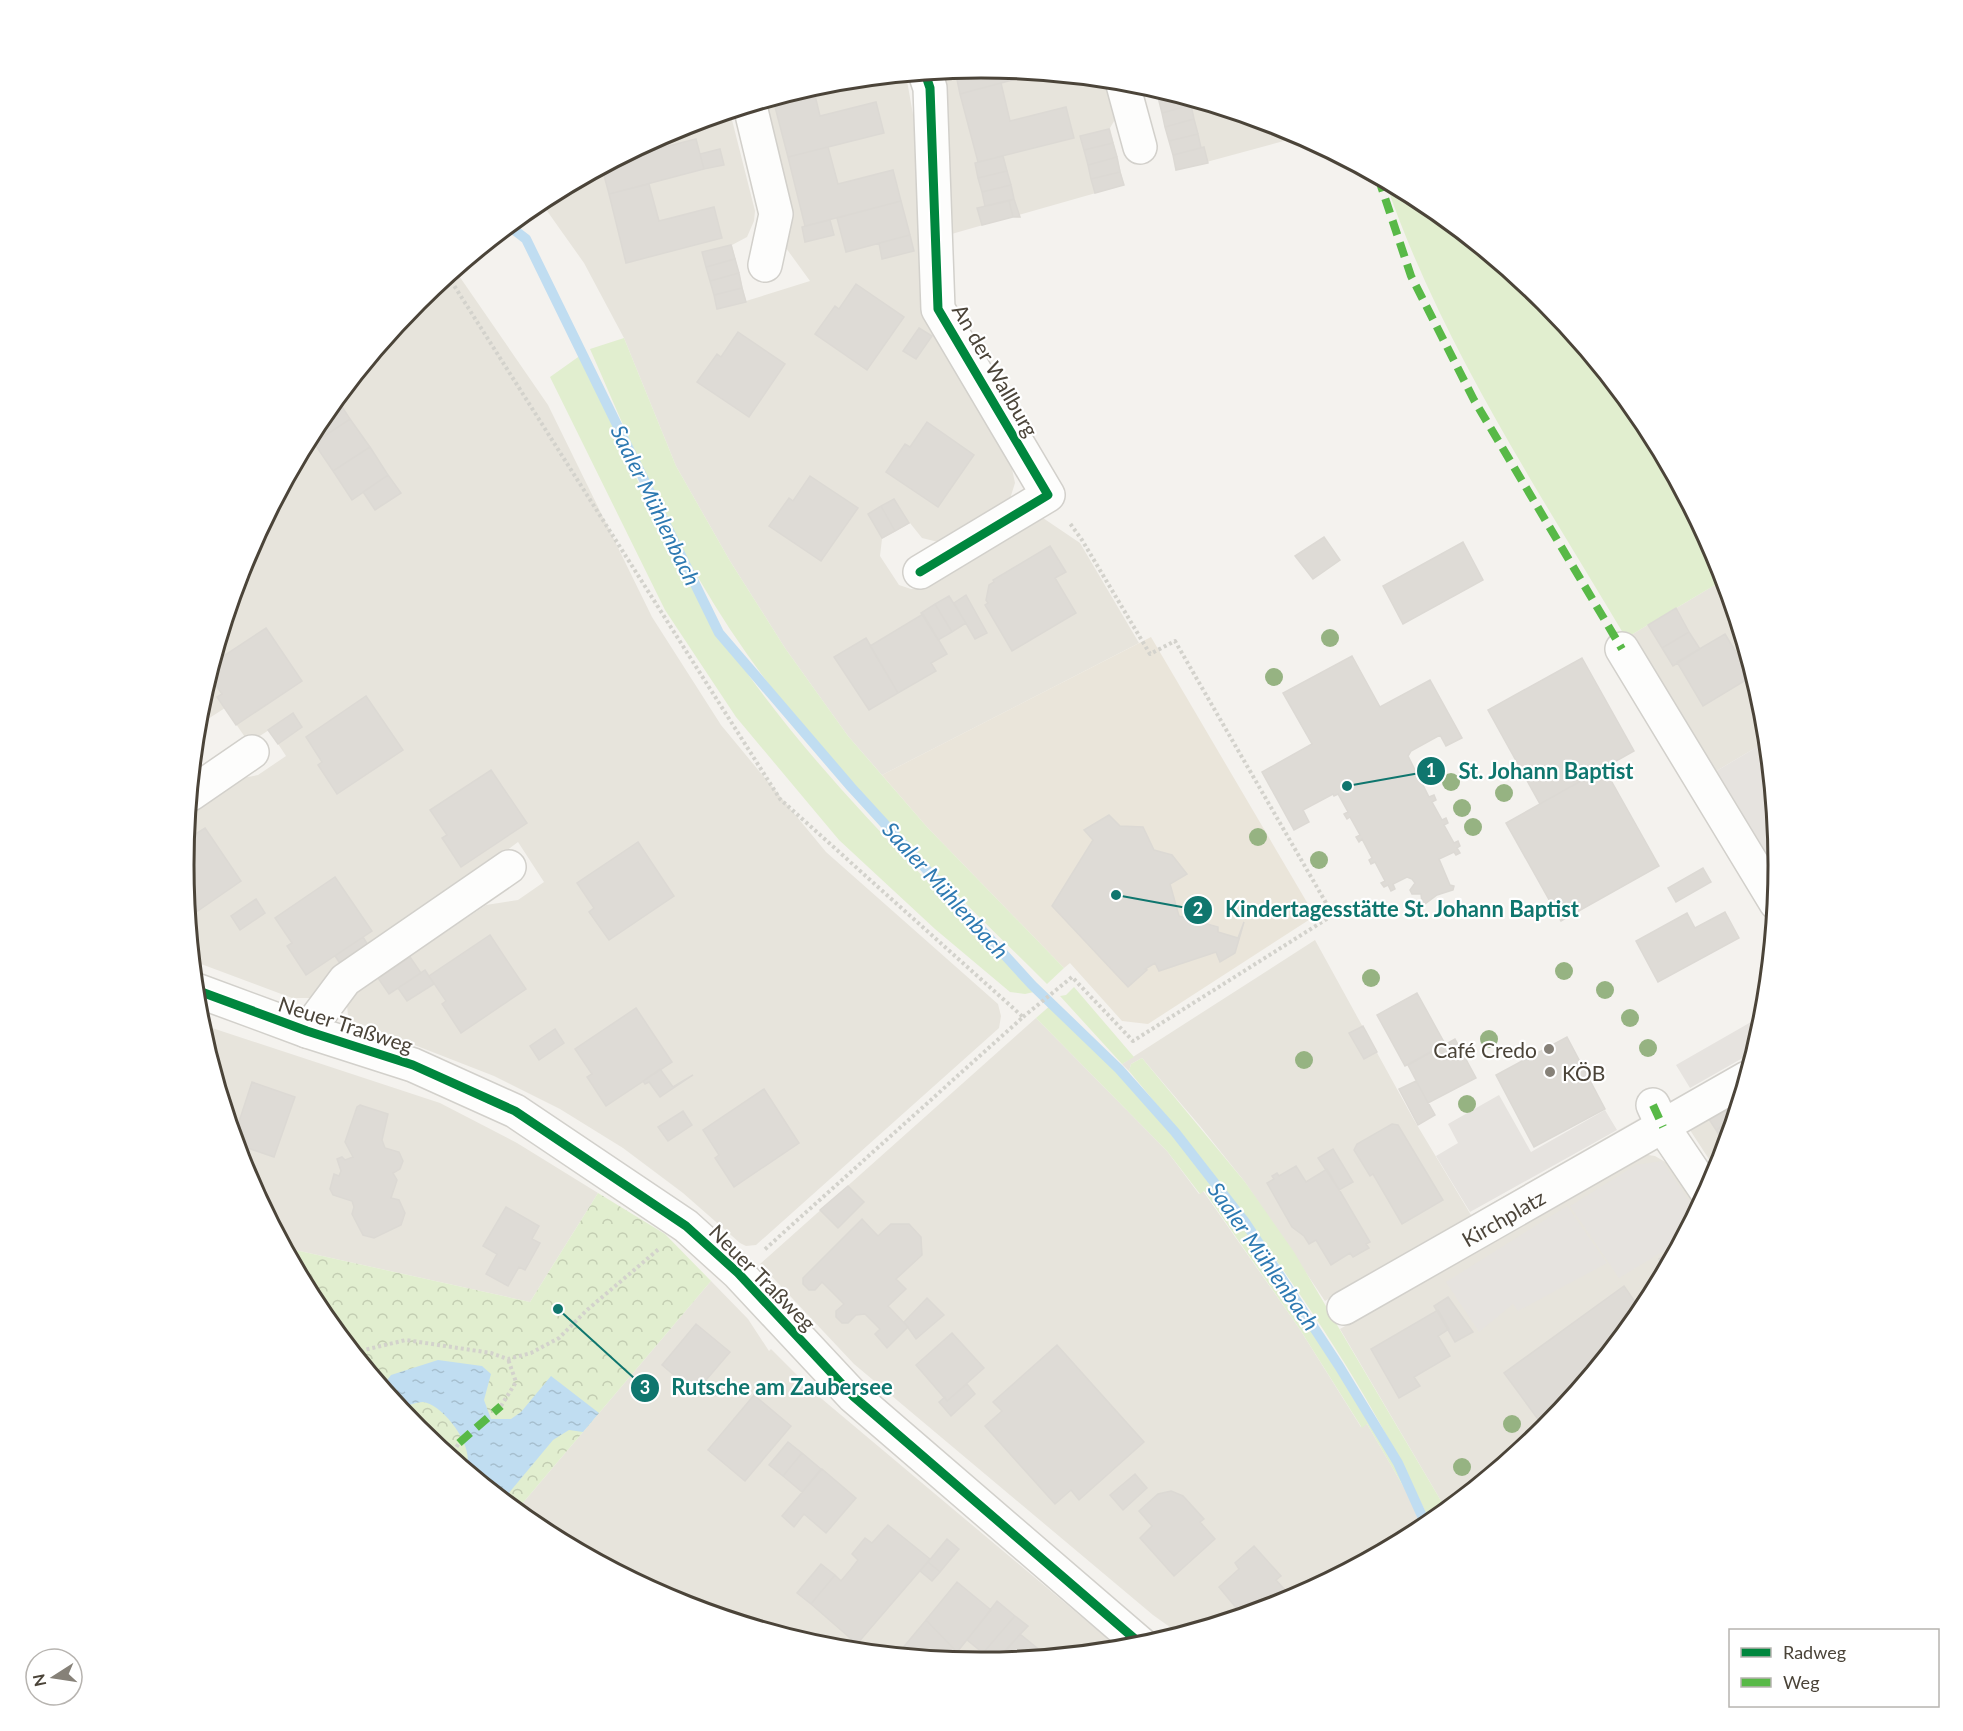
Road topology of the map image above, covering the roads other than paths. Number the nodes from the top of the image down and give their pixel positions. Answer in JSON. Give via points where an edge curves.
{"nodes":[{"id":1,"x":927,"y":80,"type":"edge"},
{"id":2,"x":1125,"y":91,"type":"edge"},
{"id":3,"x":752,"y":113,"type":"edge"},
{"id":4,"x":1140,"y":147,"type":"dead end"},
{"id":5,"x":765,"y":265,"type":"dead end"},
{"id":6,"x":920,"y":572,"type":"dead end"},
{"id":7,"x":1622,"y":649,"type":"dead end"},
{"id":8,"x":252,"y":752,"type":"dead end"},
{"id":9,"x":199,"y":788,"type":"edge"},
{"id":10,"x":509,"y":867,"type":"dead end"},
{"id":11,"x":1768,"y":890,"type":"edge"},
{"id":12,"x":205,"y":993,"type":"edge"},
{"id":13,"x":307,"y":1031,"type":"junction"},
{"id":14,"x":1738,"y":1082,"type":"edge"},
{"id":15,"x":1658,"y":1116,"type":"junction"},
{"id":16,"x":1702,"y":1184,"type":"edge"},
{"id":17,"x":1344,"y":1308,"type":"dead end"},
{"id":18,"x":1134,"y":1638,"type":"edge"}],
"edges":[{"from":1,"to":6,"type":"street","name":"An der Wallburg","via":[[938,309],[1048,495]]},
{"from":2,"to":4,"type":"street"},
{"from":3,"to":5,"type":"street","via":[[776,214]]},
{"from":7,"to":11,"type":"street"},
{"from":8,"to":9,"type":"street"},
{"from":10,"to":13,"type":"street","via":[[345,980]]},
{"from":12,"to":13,"type":"street","name":"Neuer Traßweg"},
{"from":13,"to":18,"type":"street","name":"Neuer Traßweg","via":[[414,1065],[515,1111],[686,1226],[738,1273],[853,1396]]},
{"from":14,"to":15,"type":"street","name":"Kirchplatz"},
{"from":15,"to":16,"type":"street"},
{"from":15,"to":17,"type":"street","name":"Kirchplatz"}]}
